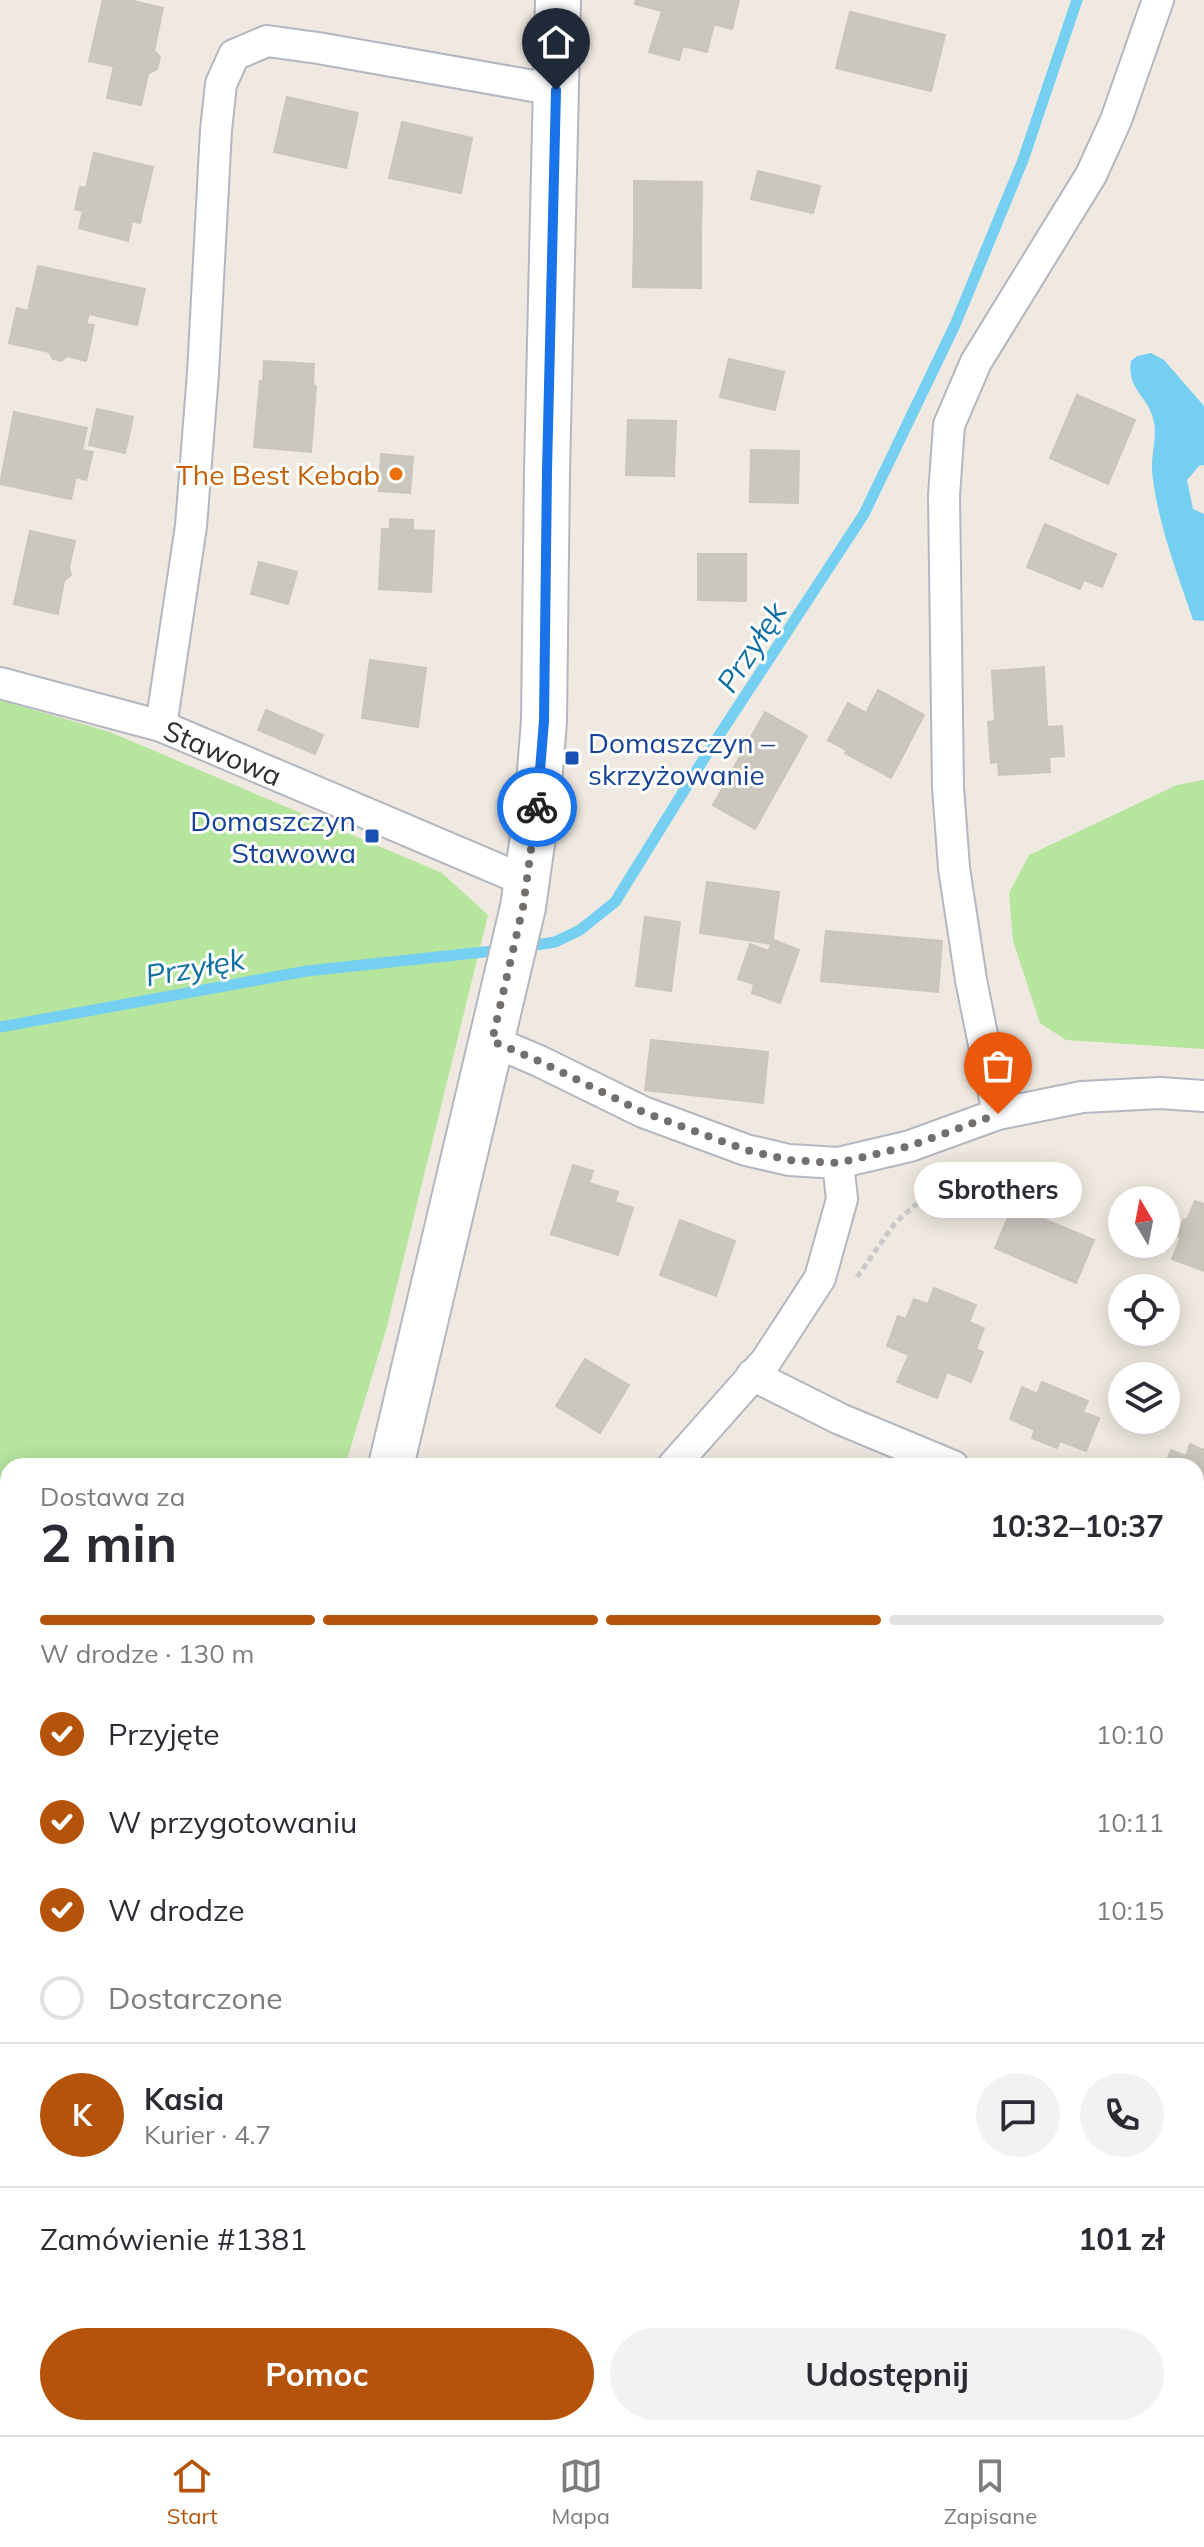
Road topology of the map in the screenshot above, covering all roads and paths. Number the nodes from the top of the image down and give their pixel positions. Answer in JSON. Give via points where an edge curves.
{"nodes":[{"id":1,"x":558,"y":0,"type":"edge"},
{"id":2,"x":1158,"y":0,"type":"edge"},
{"id":3,"x":556,"y":90,"type":"junction"},
{"id":4,"x":0,"y":683,"type":"edge"},
{"id":5,"x":161,"y":726,"type":"junction"},
{"id":6,"x":524,"y":894,"type":"junction"},
{"id":7,"x":492,"y":1041,"type":"junction"},
{"id":8,"x":1204,"y":1096,"type":"edge"},
{"id":9,"x":998,"y":1114,"type":"junction"},
{"id":10,"x":969,"y":1157,"type":"dead end"},
{"id":11,"x":838,"y":1163,"type":"junction"},
{"id":12,"x":851,"y":1287,"type":"dead end"},
{"id":13,"x":752,"y":1375,"type":"junction"},
{"id":14,"x":393,"y":1458,"type":"edge"},
{"id":15,"x":683,"y":1458,"type":"edge"},
{"id":16,"x":934,"y":1458,"type":"edge"}],
"edges":[{"from":1,"to":3,"type":"street"},
{"from":2,"to":9,"type":"street","via":[[1091,175],[976,362],[949,425],[944,495],[948,787],[971,980]]},
{"from":3,"to":5,"type":"street","via":[[267,41],[234,55],[221,84],[191,526]]},
{"from":3,"to":6,"type":"street","via":[[544,721]]},
{"from":4,"to":5,"type":"street","name":"Stawowa"},
{"from":5,"to":6,"type":"street","name":"Stawowa","via":[[386,824]]},
{"from":6,"to":7,"type":"street"},
{"from":7,"to":11,"type":"street","via":[[643,1112],[746,1150]]},
{"from":7,"to":14,"type":"street"},
{"from":8,"to":9,"type":"street","via":[[1082,1097]]},
{"from":9,"to":11,"type":"street","via":[[910,1146]]},
{"from":10,"to":12,"type":"path","via":[[895,1223]]},
{"from":11,"to":13,"type":"street","via":[[842,1199],[820,1278]]},
{"from":13,"to":15,"type":"street"},
{"from":13,"to":16,"type":"street"}]}
